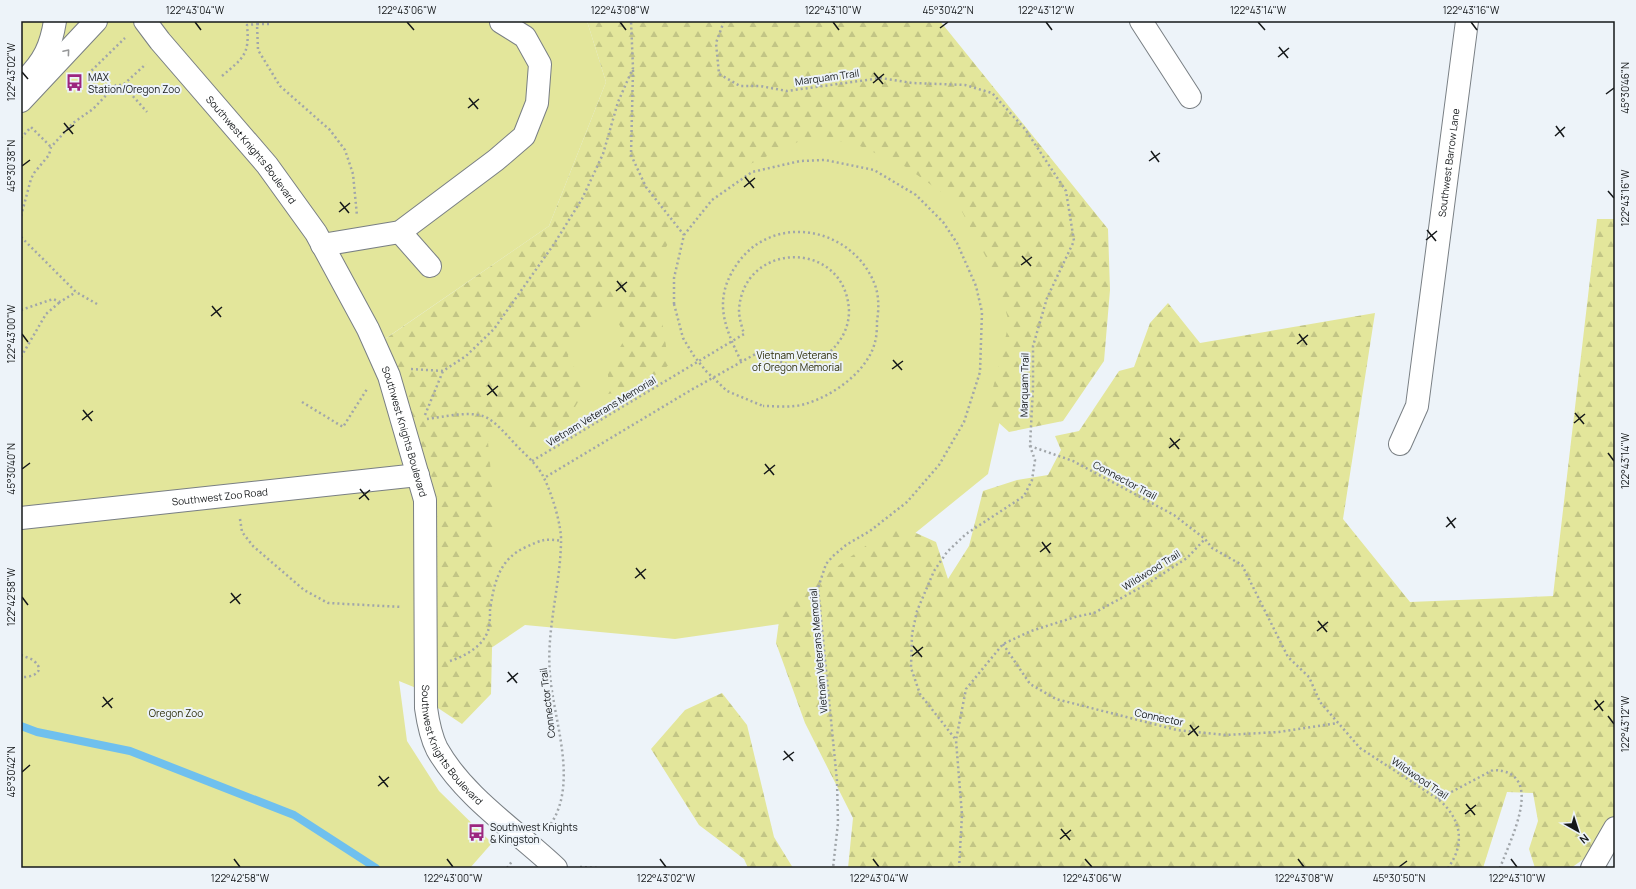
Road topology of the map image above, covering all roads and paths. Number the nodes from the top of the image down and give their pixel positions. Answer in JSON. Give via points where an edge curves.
{"nodes":[{"id":1,"x":55,"y":21,"type":"edge"},
{"id":2,"x":96,"y":21,"type":"edge"},
{"id":3,"x":145,"y":21,"type":"edge"},
{"id":4,"x":247,"y":21,"type":"edge"},
{"id":5,"x":631,"y":21,"type":"edge"},
{"id":6,"x":724,"y":21,"type":"edge"},
{"id":7,"x":1141,"y":21,"type":"edge"},
{"id":8,"x":1467,"y":21,"type":"edge"},
{"id":9,"x":501,"y":22,"type":"dead end"},
{"id":10,"x":257,"y":24,"type":"junction"},
{"id":11,"x":269,"y":24,"type":"dead end"},
{"id":12,"x":247,"y":25,"type":"junction"},
{"id":13,"x":125,"y":38,"type":"dead end"},
{"id":14,"x":146,"y":64,"type":"dead end"},
{"id":15,"x":633,"y":68,"type":"junction"},
{"id":16,"x":88,"y":74,"type":"dead end"},
{"id":17,"x":219,"y":78,"type":"dead end"},
{"id":18,"x":21,"y":84,"type":"edge"},
{"id":19,"x":123,"y":85,"type":"junction"},
{"id":20,"x":1190,"y":97,"type":"dead end"},
{"id":21,"x":21,"y":101,"type":"edge"},
{"id":22,"x":147,"y":112,"type":"dead end"},
{"id":23,"x":21,"y":138,"type":"edge"},
{"id":24,"x":51,"y":147,"type":"junction"},
{"id":25,"x":21,"y":216,"type":"edge"},
{"id":26,"x":400,"y":232,"type":"junction"},
{"id":27,"x":684,"y":235,"type":"junction"},
{"id":28,"x":21,"y":237,"type":"edge"},
{"id":29,"x":355,"y":240,"type":"junction"},
{"id":30,"x":322,"y":245,"type":"junction"},
{"id":31,"x":430,"y":266,"type":"dead end"},
{"id":32,"x":76,"y":292,"type":"junction"},
{"id":33,"x":60,"y":302,"type":"junction"},
{"id":34,"x":97,"y":304,"type":"dead end"},
{"id":35,"x":21,"y":310,"type":"edge"},
{"id":36,"x":732,"y":342,"type":"junction"},
{"id":37,"x":21,"y":357,"type":"edge"},
{"id":38,"x":741,"y":361,"type":"junction"},
{"id":39,"x":408,"y":369,"type":"dead end"},
{"id":40,"x":443,"y":371,"type":"junction"},
{"id":41,"x":370,"y":385,"type":"dead end"},
{"id":42,"x":302,"y":402,"type":"dead end"},
{"id":43,"x":1400,"y":444,"type":"dead end"},
{"id":44,"x":1030,"y":446,"type":"junction"},
{"id":45,"x":532,"y":462,"type":"junction"},
{"id":46,"x":418,"y":475,"type":"junction"},
{"id":47,"x":544,"y":478,"type":"junction"},
{"id":48,"x":237,"y":495,"type":"junction"},
{"id":49,"x":21,"y":518,"type":"edge"},
{"id":50,"x":1205,"y":539,"type":"junction"},
{"id":51,"x":562,"y":541,"type":"junction"},
{"id":52,"x":426,"y":608,"type":"junction"},
{"id":53,"x":1002,"y":644,"type":"junction"},
{"id":54,"x":21,"y":655,"type":"edge"},
{"id":55,"x":426,"y":663,"type":"junction"},
{"id":56,"x":21,"y":677,"type":"edge"},
{"id":57,"x":1338,"y":723,"type":"junction"},
{"id":58,"x":956,"y":740,"type":"junction"},
{"id":59,"x":1438,"y":799,"type":"junction"},
{"id":60,"x":1615,"y":828,"type":"edge"},
{"id":61,"x":545,"y":834,"type":"dead end"},
{"id":62,"x":514,"y":859,"type":"dead end"},
{"id":63,"x":507,"y":868,"type":"edge"},
{"id":64,"x":556,"y":868,"type":"edge"},
{"id":65,"x":578,"y":868,"type":"edge"},
{"id":66,"x":598,"y":868,"type":"edge"},
{"id":67,"x":833,"y":868,"type":"edge"},
{"id":68,"x":959,"y":868,"type":"edge"},
{"id":69,"x":1448,"y":868,"type":"edge"},
{"id":70,"x":1500,"y":868,"type":"edge"},
{"id":71,"x":1592,"y":868,"type":"edge"}],
"edges":[{"from":1,"to":18,"type":"street","via":[[52,40],[41,61]]},
{"from":21,"to":2,"type":"street","one_way":true},
{"from":3,"to":30,"type":"street","name":"Southwest Knights Boulevard","via":[[160,42],[267,165]]},
{"from":4,"to":12,"type":"path"},
{"from":5,"to":15,"type":"path"},
{"from":6,"to":44,"type":"path","name":"Marquam Trail","via":[[716,43],[719,74],[740,86],[760,86],[787,91],[881,78],[912,83],[965,85],[992,93],[1025,129],[1066,192],[1074,241],[1047,298],[1033,346]]},
{"from":7,"to":20,"type":"street"},
{"from":8,"to":43,"type":"street","name":"Southwest Barrow Lane","via":[[1417,406]]},
{"from":9,"to":26,"type":"street","via":[[525,37],[540,64],[537,103],[524,136]]},
{"from":10,"to":11,"type":"path"},
{"from":10,"to":12,"type":"path"},
{"from":10,"to":29,"type":"path","via":[[258,50],[280,86],[330,130],[345,150],[353,174],[358,232]]},
{"from":12,"to":17,"type":"path","via":[[247,46],[244,56]]},
{"from":13,"to":16,"type":"path"},
{"from":14,"to":19,"type":"path"},
{"from":15,"to":27,"type":"path","via":[[631,155],[646,187]]},
{"from":15,"to":40,"type":"path","via":[[618,102],[603,154],[582,199],[554,244],[494,329],[466,356]]},
{"from":19,"to":22,"type":"path"},
{"from":19,"to":24,"type":"path","via":[[116,86],[93,109],[73,123]]},
{"from":23,"to":24,"type":"path","via":[[31,127]]},
{"from":24,"to":25,"type":"path","via":[[49,155],[30,179]]},
{"from":26,"to":29,"type":"street"},
{"from":26,"to":31,"type":"street"},
{"from":27,"to":36,"type":"path","name":"Vietnam Veterans Memorial","bridge":true,"via":[[674,278],[674,304],[683,338],[706,371],[727,391],[763,406],[804,405],[823,398],[854,375],[868,358],[875,342],[879,306],[875,285],[866,268],[842,244],[808,232],[790,231],[762,241],[749,249],[730,274],[725,288],[724,321]]},
{"from":27,"to":67,"type":"path","name":"Vietnam Veterans Memorial","via":[[712,200],[752,172],[800,161],[825,160],[874,170],[916,196],[943,222],[957,243],[976,286],[982,312],[980,372],[964,422],[939,465],[907,502],[870,531],[846,544],[833,556],[826,564],[818,588],[837,781],[838,823]]},
{"from":28,"to":32,"type":"path"},
{"from":29,"to":30,"type":"street"},
{"from":30,"to":46,"type":"street","name":"Southwest Knights Boulevard","via":[[368,329],[389,376]]},
{"from":32,"to":33,"type":"path"},
{"from":32,"to":34,"type":"path"},
{"from":33,"to":35,"type":"path","via":[[53,299]]},
{"from":33,"to":37,"type":"path","via":[[46,314]]},
{"from":36,"to":38,"type":"path"},
{"from":36,"to":38,"type":"path","name":"Vietnam Veterans Memorial","via":[[744,334],[739,311],[742,294],[750,279],[762,267],[794,256],[811,259],[826,266],[843,285],[848,301],[844,334],[835,348],[821,359],[805,365],[784,365],[759,352]]},
{"from":36,"to":45,"type":"path","name":"Vietnam Veterans Memorial"},
{"from":38,"to":47,"type":"path","name":"Vietnam Veterans Memorial"},
{"from":39,"to":40,"type":"path"},
{"from":40,"to":45,"type":"path","name":"Connector Trail","via":[[424,419],[465,414],[488,418],[503,430]]},
{"from":41,"to":42,"type":"path","via":[[342,427]]},
{"from":44,"to":50,"type":"path","name":"Connector Trail","via":[[1073,461],[1174,515]]},
{"from":44,"to":58,"type":"path","name":"Marquam Trail","via":[[1035,460],[1032,480],[1024,496],[966,534],[947,552],[934,571],[915,618],[911,668],[920,694]]},
{"from":45,"to":47,"type":"path","name":"Connector Trail"},
{"from":46,"to":48,"type":"street","name":"Southwest Zoo Road"},
{"from":46,"to":52,"type":"street","name":"Southwest Knights Boulevard","via":[[426,517]]},
{"from":47,"to":51,"type":"path","name":"Connector Trail"},
{"from":48,"to":49,"type":"street","name":"Southwest Zoo Road"},
{"from":48,"to":52,"type":"path","via":[[242,532],[253,546],[304,590],[328,603]]},
{"from":50,"to":53,"type":"path","name":"Wildwood Trail","via":[[1187,558],[1094,614],[1075,617],[1031,631]]},
{"from":50,"to":57,"type":"path","name":"Wildwood Trail","via":[[1212,548],[1242,565],[1288,657],[1309,677],[1320,702]]},
{"from":51,"to":55,"type":"path","via":[[546,539],[515,552],[501,568],[492,595],[488,632],[477,646],[467,655],[451,661]]},
{"from":51,"to":61,"type":"path","name":"Connector Trail","via":[[550,674],[565,785],[556,819]]},
{"from":52,"to":55,"type":"street","name":"Southwest Knights Boulevard"},
{"from":53,"to":57,"type":"path","name":"Connector","via":[[1030,684],[1056,699],[1177,730],[1225,735],[1279,732]]},
{"from":53,"to":58,"type":"path","name":"Wildwood Trail","via":[[966,689]]},
{"from":54,"to":56,"type":"path","via":[[34,661],[38,668],[35,676]]},
{"from":55,"to":64,"type":"street","name":"Southwest Knights Boulevard","via":[[426,708],[437,749],[484,805]]},
{"from":57,"to":59,"type":"path","name":"Wildwood Trail","via":[[1360,748]]},
{"from":58,"to":68,"type":"path","name":"Wildwood Trail","via":[[962,814]]},
{"from":59,"to":69,"type":"path","name":"Wildwood Trail","via":[[1449,808],[1460,834],[1456,857]]},
{"from":59,"to":70,"type":"path","via":[[1493,770],[1502,770],[1520,782],[1522,800]]},
{"from":60,"to":71,"type":"street"},
{"from":62,"to":63,"type":"path"},
{"from":65,"to":66,"type":"path"}]}
